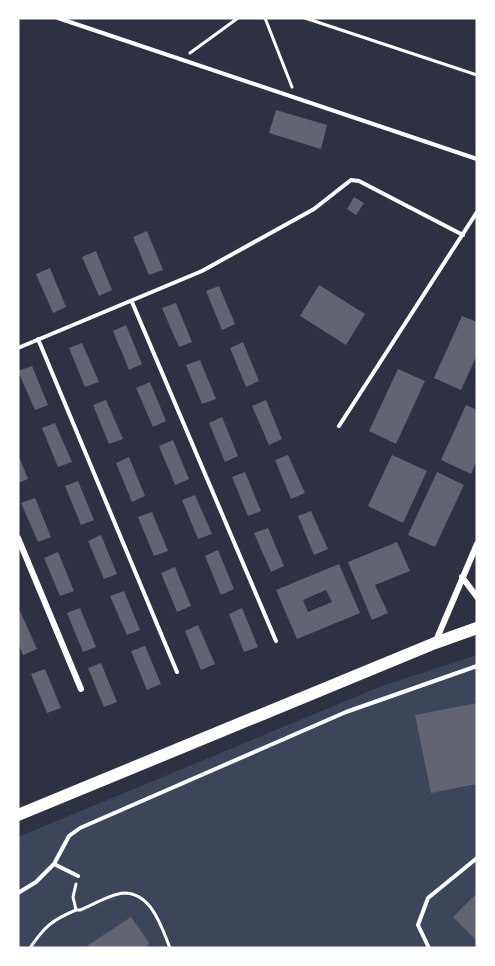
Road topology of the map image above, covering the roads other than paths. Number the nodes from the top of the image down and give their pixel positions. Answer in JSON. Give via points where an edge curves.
{"nodes":[{"id":1,"x":58,"y":18,"type":"edge"},
{"id":2,"x":477,"y":159,"type":"edge"},
{"id":3,"x":477,"y":212,"type":"edge"},
{"id":4,"x":463,"y":235,"type":"junction"},
{"id":5,"x":132,"y":302,"type":"junction"},
{"id":6,"x":38,"y":339,"type":"junction"},
{"id":7,"x":18,"y":348,"type":"edge"},
{"id":8,"x":339,"y":426,"type":"dead end"},
{"id":9,"x":18,"y":538,"type":"edge"},
{"id":10,"x":477,"y":544,"type":"edge"},
{"id":11,"x":462,"y":577,"type":"junction"},
{"id":12,"x":477,"y":597,"type":"edge"},
{"id":13,"x":477,"y":628,"type":"edge"},
{"id":14,"x":276,"y":641,"type":"dead end"},
{"id":15,"x":435,"y":643,"type":"junction"},
{"id":16,"x":477,"y":666,"type":"edge"},
{"id":17,"x":177,"y":672,"type":"dead end"},
{"id":18,"x":81,"y":689,"type":"dead end"},
{"id":19,"x":18,"y":815,"type":"edge"},
{"id":20,"x":477,"y":858,"type":"edge"},
{"id":21,"x":54,"y":864,"type":"junction"},
{"id":22,"x":78,"y":876,"type":"road end"},
{"id":23,"x":18,"y":893,"type":"edge"},
{"id":24,"x":429,"y":948,"type":"edge"}],
"edges":[{"from":1,"to":2,"type":"lane"},
{"from":3,"to":4,"type":"lane"},
{"from":4,"to":5,"type":"lane","via":[[351,180],[314,209],[263,238]]},
{"from":4,"to":8,"type":"lane"},
{"from":5,"to":6,"type":"lane"},
{"from":5,"to":14,"type":"lane"},
{"from":6,"to":7,"type":"lane"},
{"from":6,"to":17,"type":"lane"},
{"from":9,"to":18,"type":"street"},
{"from":10,"to":11,"type":"street"},
{"from":11,"to":12,"type":"street"},
{"from":11,"to":15,"type":"street"},
{"from":13,"to":15,"type":"main road"},
{"from":15,"to":19,"type":"main road"},
{"from":16,"to":21,"type":"lane","via":[[346,712],[80,828],[69,836]]},
{"from":20,"to":24,"type":"lane","via":[[428,898],[418,925]]},
{"from":21,"to":22,"type":"lane"},
{"from":21,"to":23,"type":"lane"}]}
